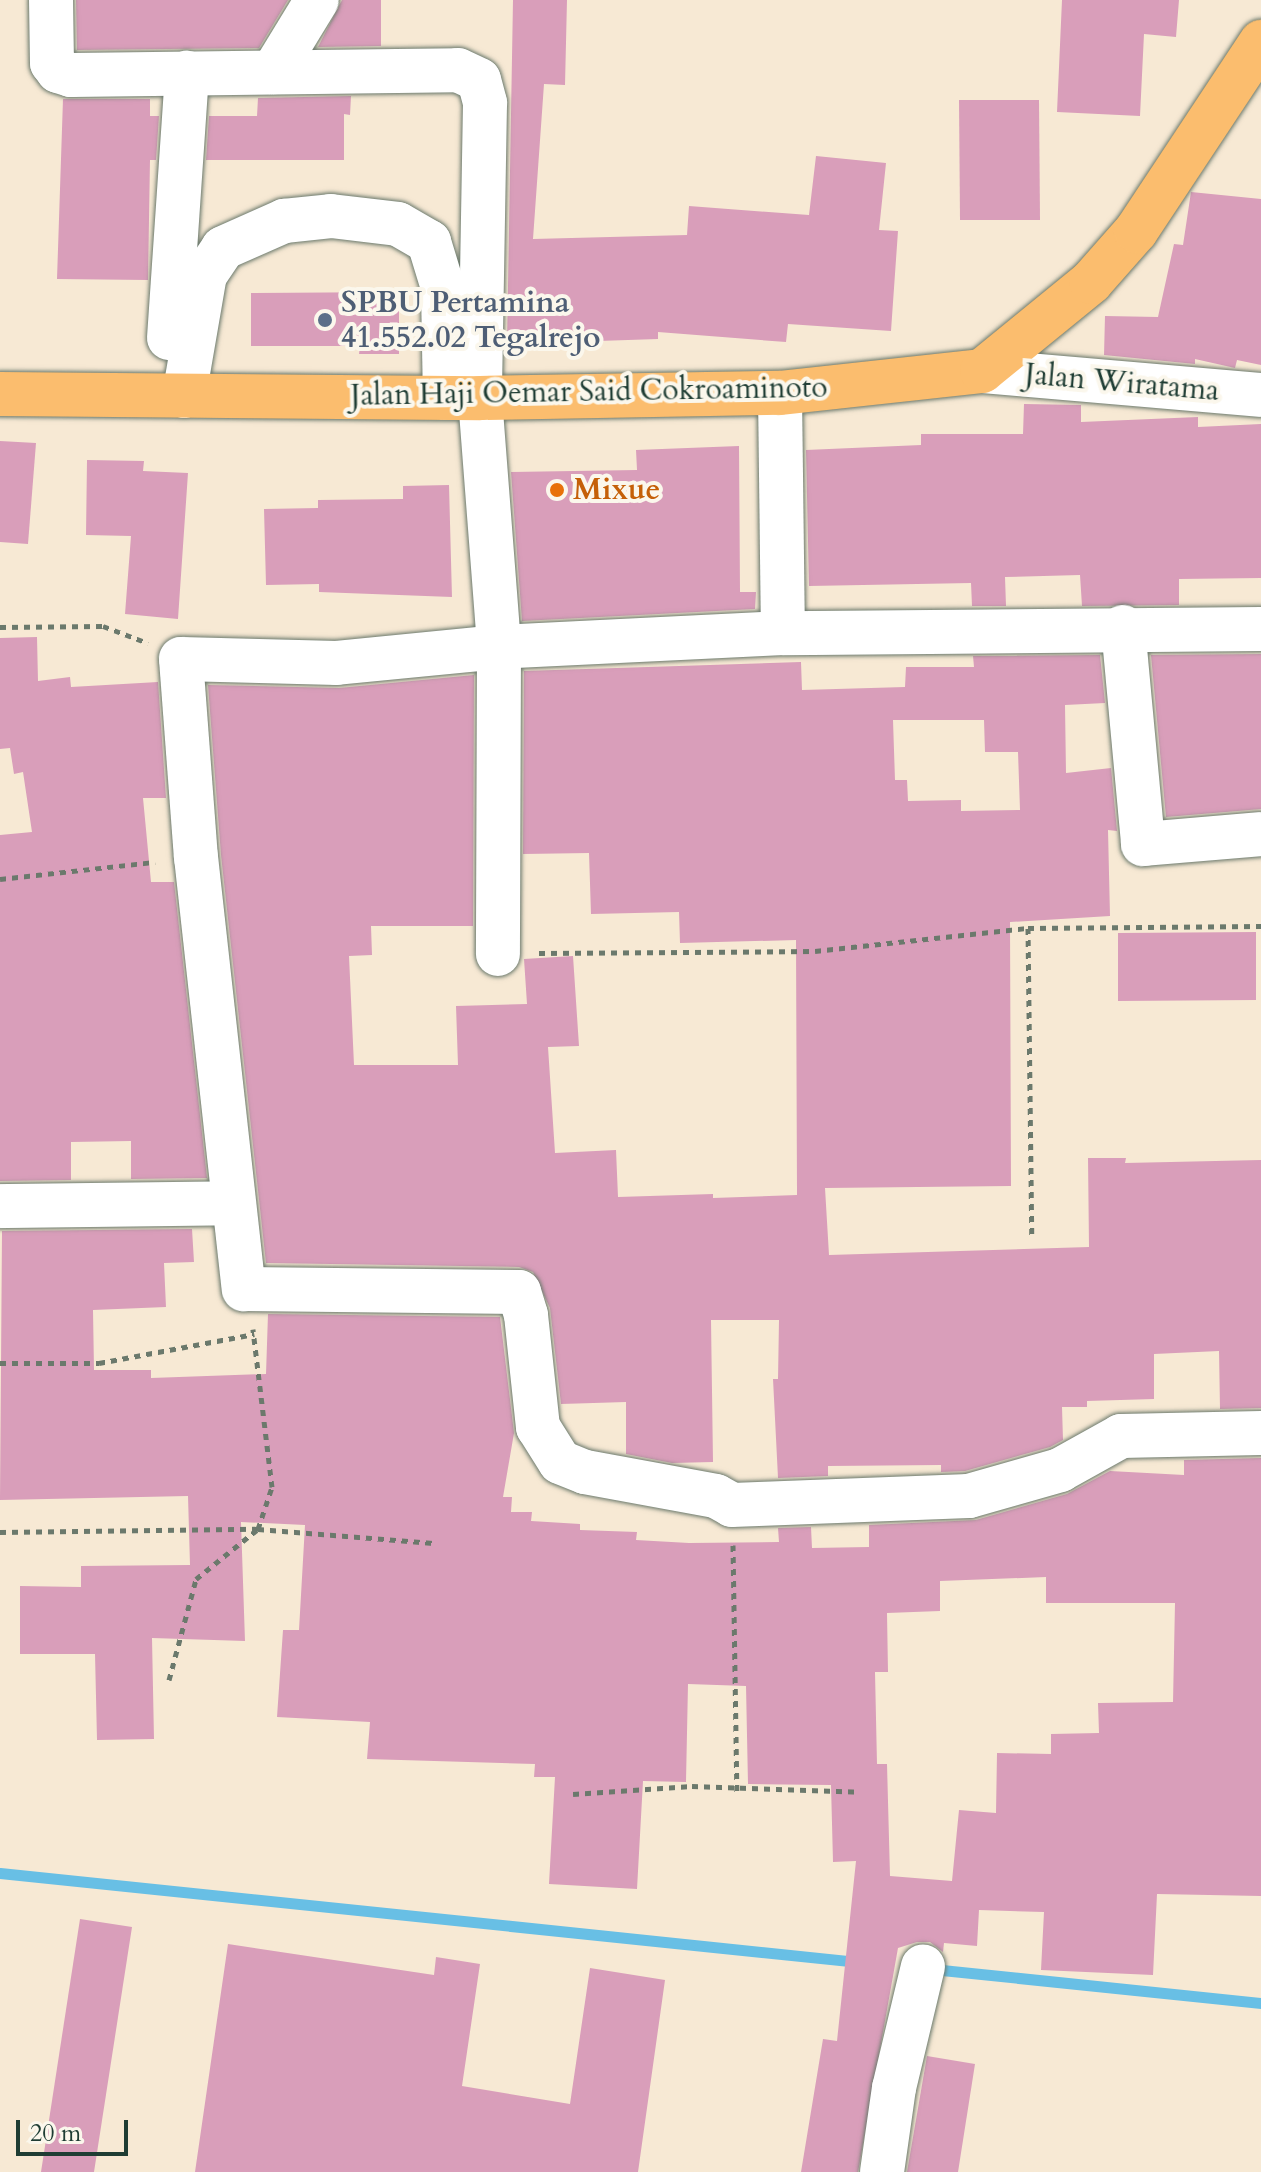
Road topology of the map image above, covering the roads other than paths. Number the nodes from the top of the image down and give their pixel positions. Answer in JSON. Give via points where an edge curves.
{"nodes":[{"id":1,"x":51,"y":0,"type":"edge"},
{"id":2,"x":317,"y":0,"type":"edge"},
{"id":3,"x":1261,"y":42,"type":"edge"},
{"id":4,"x":273,"y":72,"type":"junction"},
{"id":5,"x":187,"y":73,"type":"junction"},
{"id":6,"x":982,"y":371,"type":"junction"},
{"id":7,"x":780,"y":393,"type":"junction"},
{"id":8,"x":0,"y":394,"type":"edge"},
{"id":9,"x":1261,"y":395,"type":"edge"},
{"id":10,"x":175,"y":396,"type":"junction"},
{"id":11,"x":462,"y":398,"type":"junction"},
{"id":12,"x":1123,"y":627,"type":"junction"},
{"id":13,"x":1261,"y":629,"type":"edge"},
{"id":14,"x":783,"y":633,"type":"junction"},
{"id":15,"x":499,"y":647,"type":"junction"},
{"id":16,"x":1261,"y":834,"type":"edge"},
{"id":17,"x":498,"y":954,"type":"road end"},
{"id":18,"x":233,"y":1203,"type":"junction"},
{"id":19,"x":0,"y":1206,"type":"edge"},
{"id":20,"x":1261,"y":1433,"type":"edge"},
{"id":21,"x":923,"y":1966,"type":"dead end"},
{"id":22,"x":882,"y":2172,"type":"edge"}],
"edges":[{"from":1,"to":5,"type":"street","via":[[52,63],[58,71]]},
{"from":2,"to":4,"type":"street"},
{"from":3,"to":6,"type":"main road","via":[[1136,231],[1091,282]]},
{"from":4,"to":5,"type":"street"},
{"from":4,"to":11,"type":"street","via":[[458,70],[474,76],[485,103]]},
{"from":5,"to":10,"type":"street"},
{"from":6,"to":7,"type":"main road","name":"Jalan Haji Oemar Said Cokroaminoto"},
{"from":6,"to":9,"type":"street","name":"Jalan Wiratama"},
{"from":7,"to":11,"type":"main road","name":"Jalan Haji Oemar Said Cokroaminoto"},
{"from":7,"to":14,"type":"street"},
{"from":8,"to":10,"type":"main road","name":"Jalan Haji Oemar Said Cokroaminoto"},
{"from":10,"to":11,"type":"main road","name":"Jalan Haji Oemar Said Cokroaminoto"},
{"from":10,"to":11,"type":"street","via":[[205,275],[223,248],[273,225],[331,216],[398,224],[429,242],[443,288]]},
{"from":11,"to":15,"type":"street"},
{"from":12,"to":13,"type":"street"},
{"from":12,"to":14,"type":"street"},
{"from":12,"to":16,"type":"street","via":[[1143,844]]},
{"from":14,"to":15,"type":"street"},
{"from":15,"to":17,"type":"street"},
{"from":15,"to":18,"type":"street","via":[[337,663],[181,659]]},
{"from":18,"to":19,"type":"street"},
{"from":18,"to":20,"type":"street","via":[[244,1289],[519,1292],[538,1427],[560,1462],[585,1472],[716,1496],[732,1505],[969,1496],[1060,1470],[1121,1436]]},
{"from":21,"to":22,"type":"street","via":[[894,2088]]}]}
